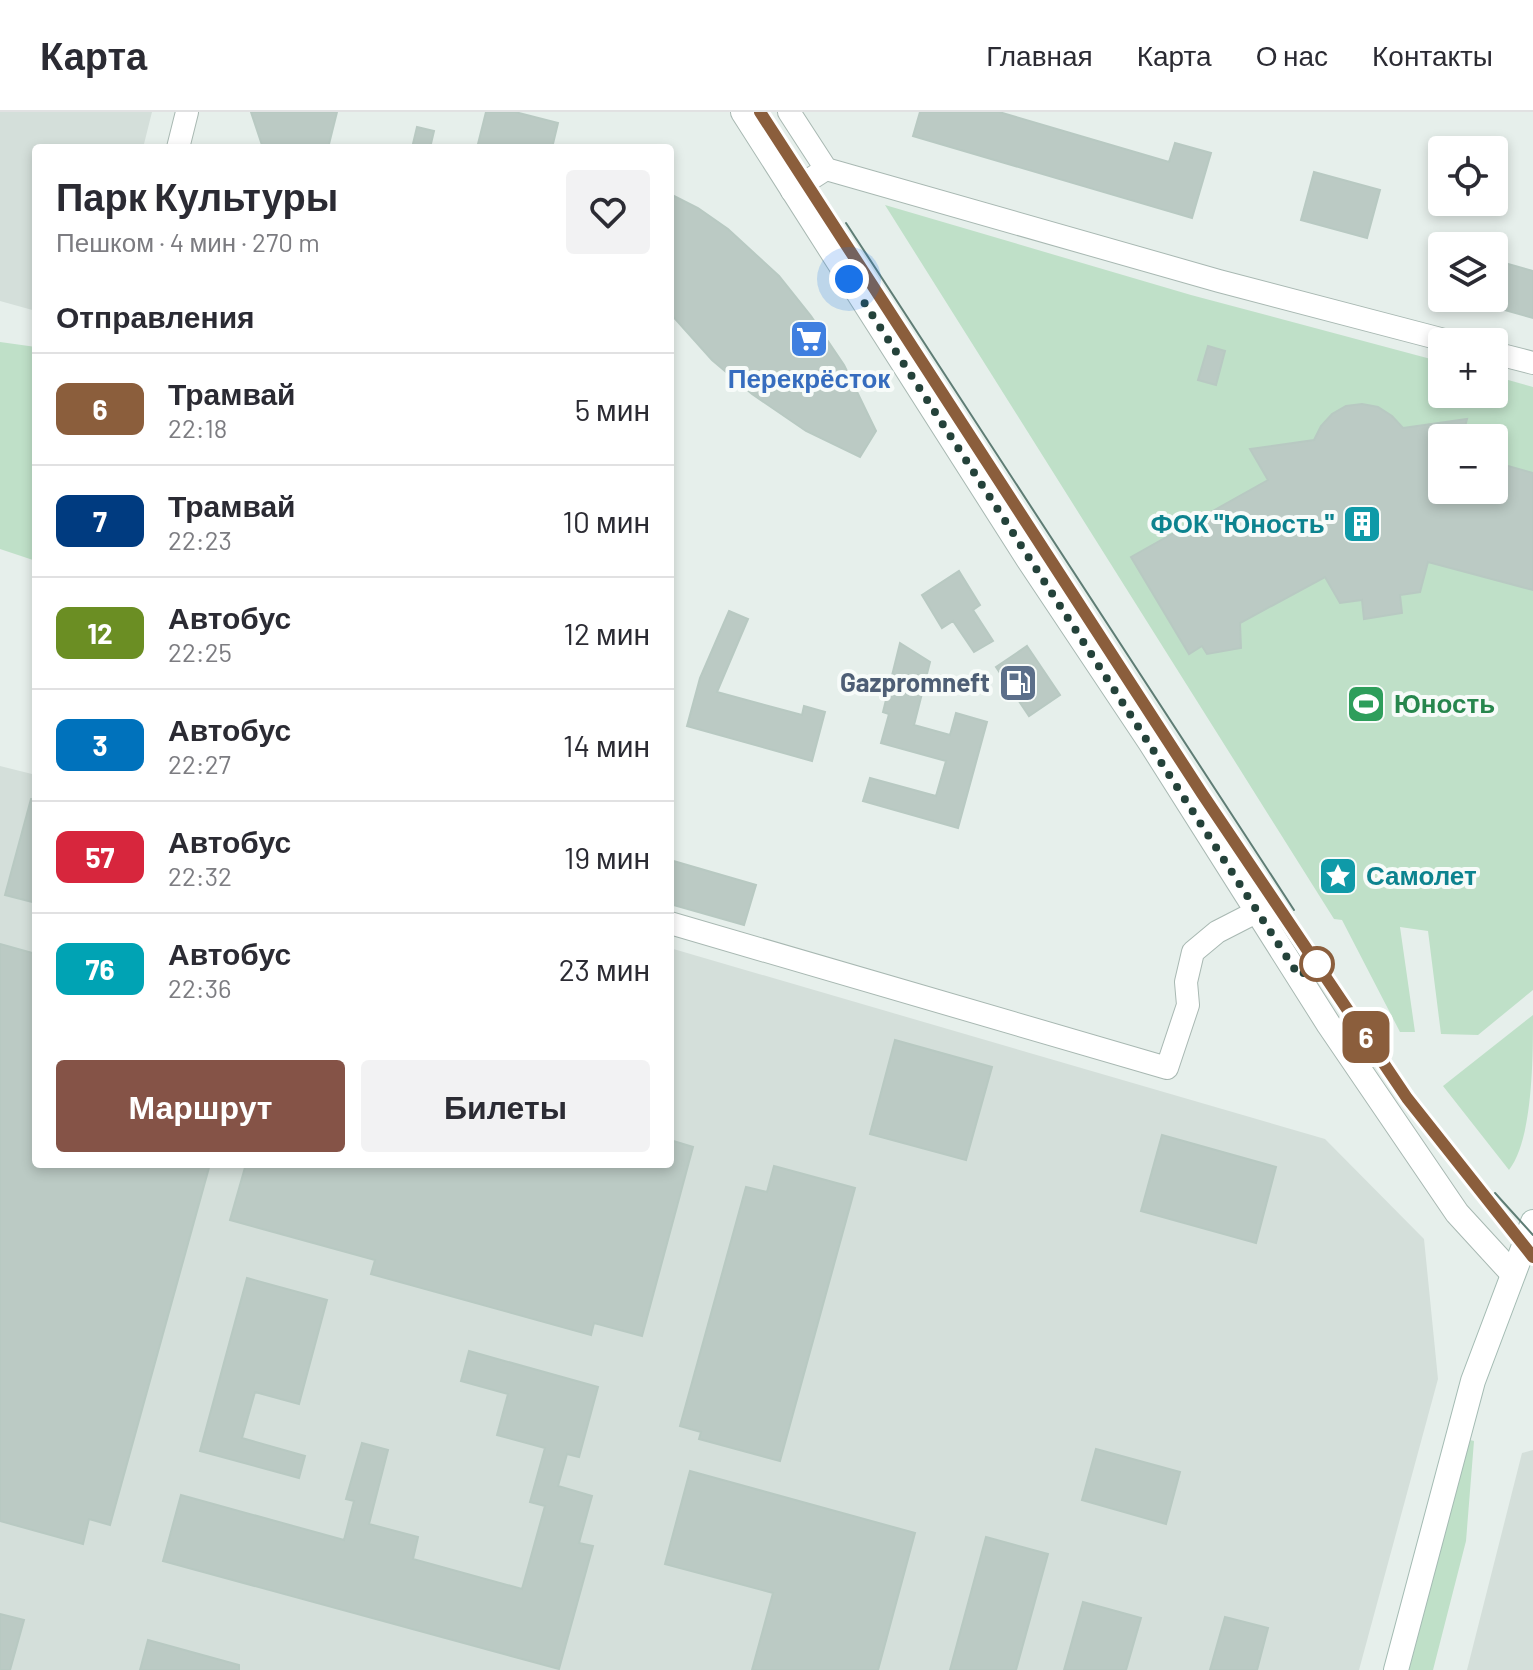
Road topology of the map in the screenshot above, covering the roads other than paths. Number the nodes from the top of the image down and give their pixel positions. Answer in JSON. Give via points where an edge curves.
{"nodes":[{"id":1,"x":187,"y":112,"type":"edge"},
{"id":2,"x":743,"y":112,"type":"edge"},
{"id":3,"x":789,"y":112,"type":"edge"},
{"id":4,"x":179,"y":144,"type":"edge"},
{"id":5,"x":826,"y":169,"type":"junction"},
{"id":6,"x":792,"y":191,"type":"junction"},
{"id":7,"x":1428,"y":336,"type":"edge"},
{"id":8,"x":1508,"y":357,"type":"edge"},
{"id":9,"x":1533,"y":363,"type":"edge"},
{"id":10,"x":1256,"y":912,"type":"junction"},
{"id":11,"x":674,"y":924,"type":"edge"},
{"id":12,"x":1533,"y":1222,"type":"edge"},
{"id":13,"x":1512,"y":1273,"type":"junction"},
{"id":14,"x":1396,"y":1670,"type":"edge"}],
"edges":[{"from":1,"to":4,"type":"street"},
{"from":2,"to":6,"type":"street"},
{"from":3,"to":5,"type":"street"},
{"from":5,"to":6,"type":"street"},
{"from":5,"to":7,"type":"street"},
{"from":6,"to":10,"type":"street"},
{"from":8,"to":9,"type":"street"},
{"from":10,"to":11,"type":"street","via":[[1217,932],[1193,952],[1186,982],[1188,1005],[1167,1068]]},
{"from":10,"to":13,"type":"street","via":[[1419,1160],[1457,1213]]},
{"from":12,"to":13,"type":"street"},
{"from":13,"to":14,"type":"street","via":[[1473,1381]]}]}
